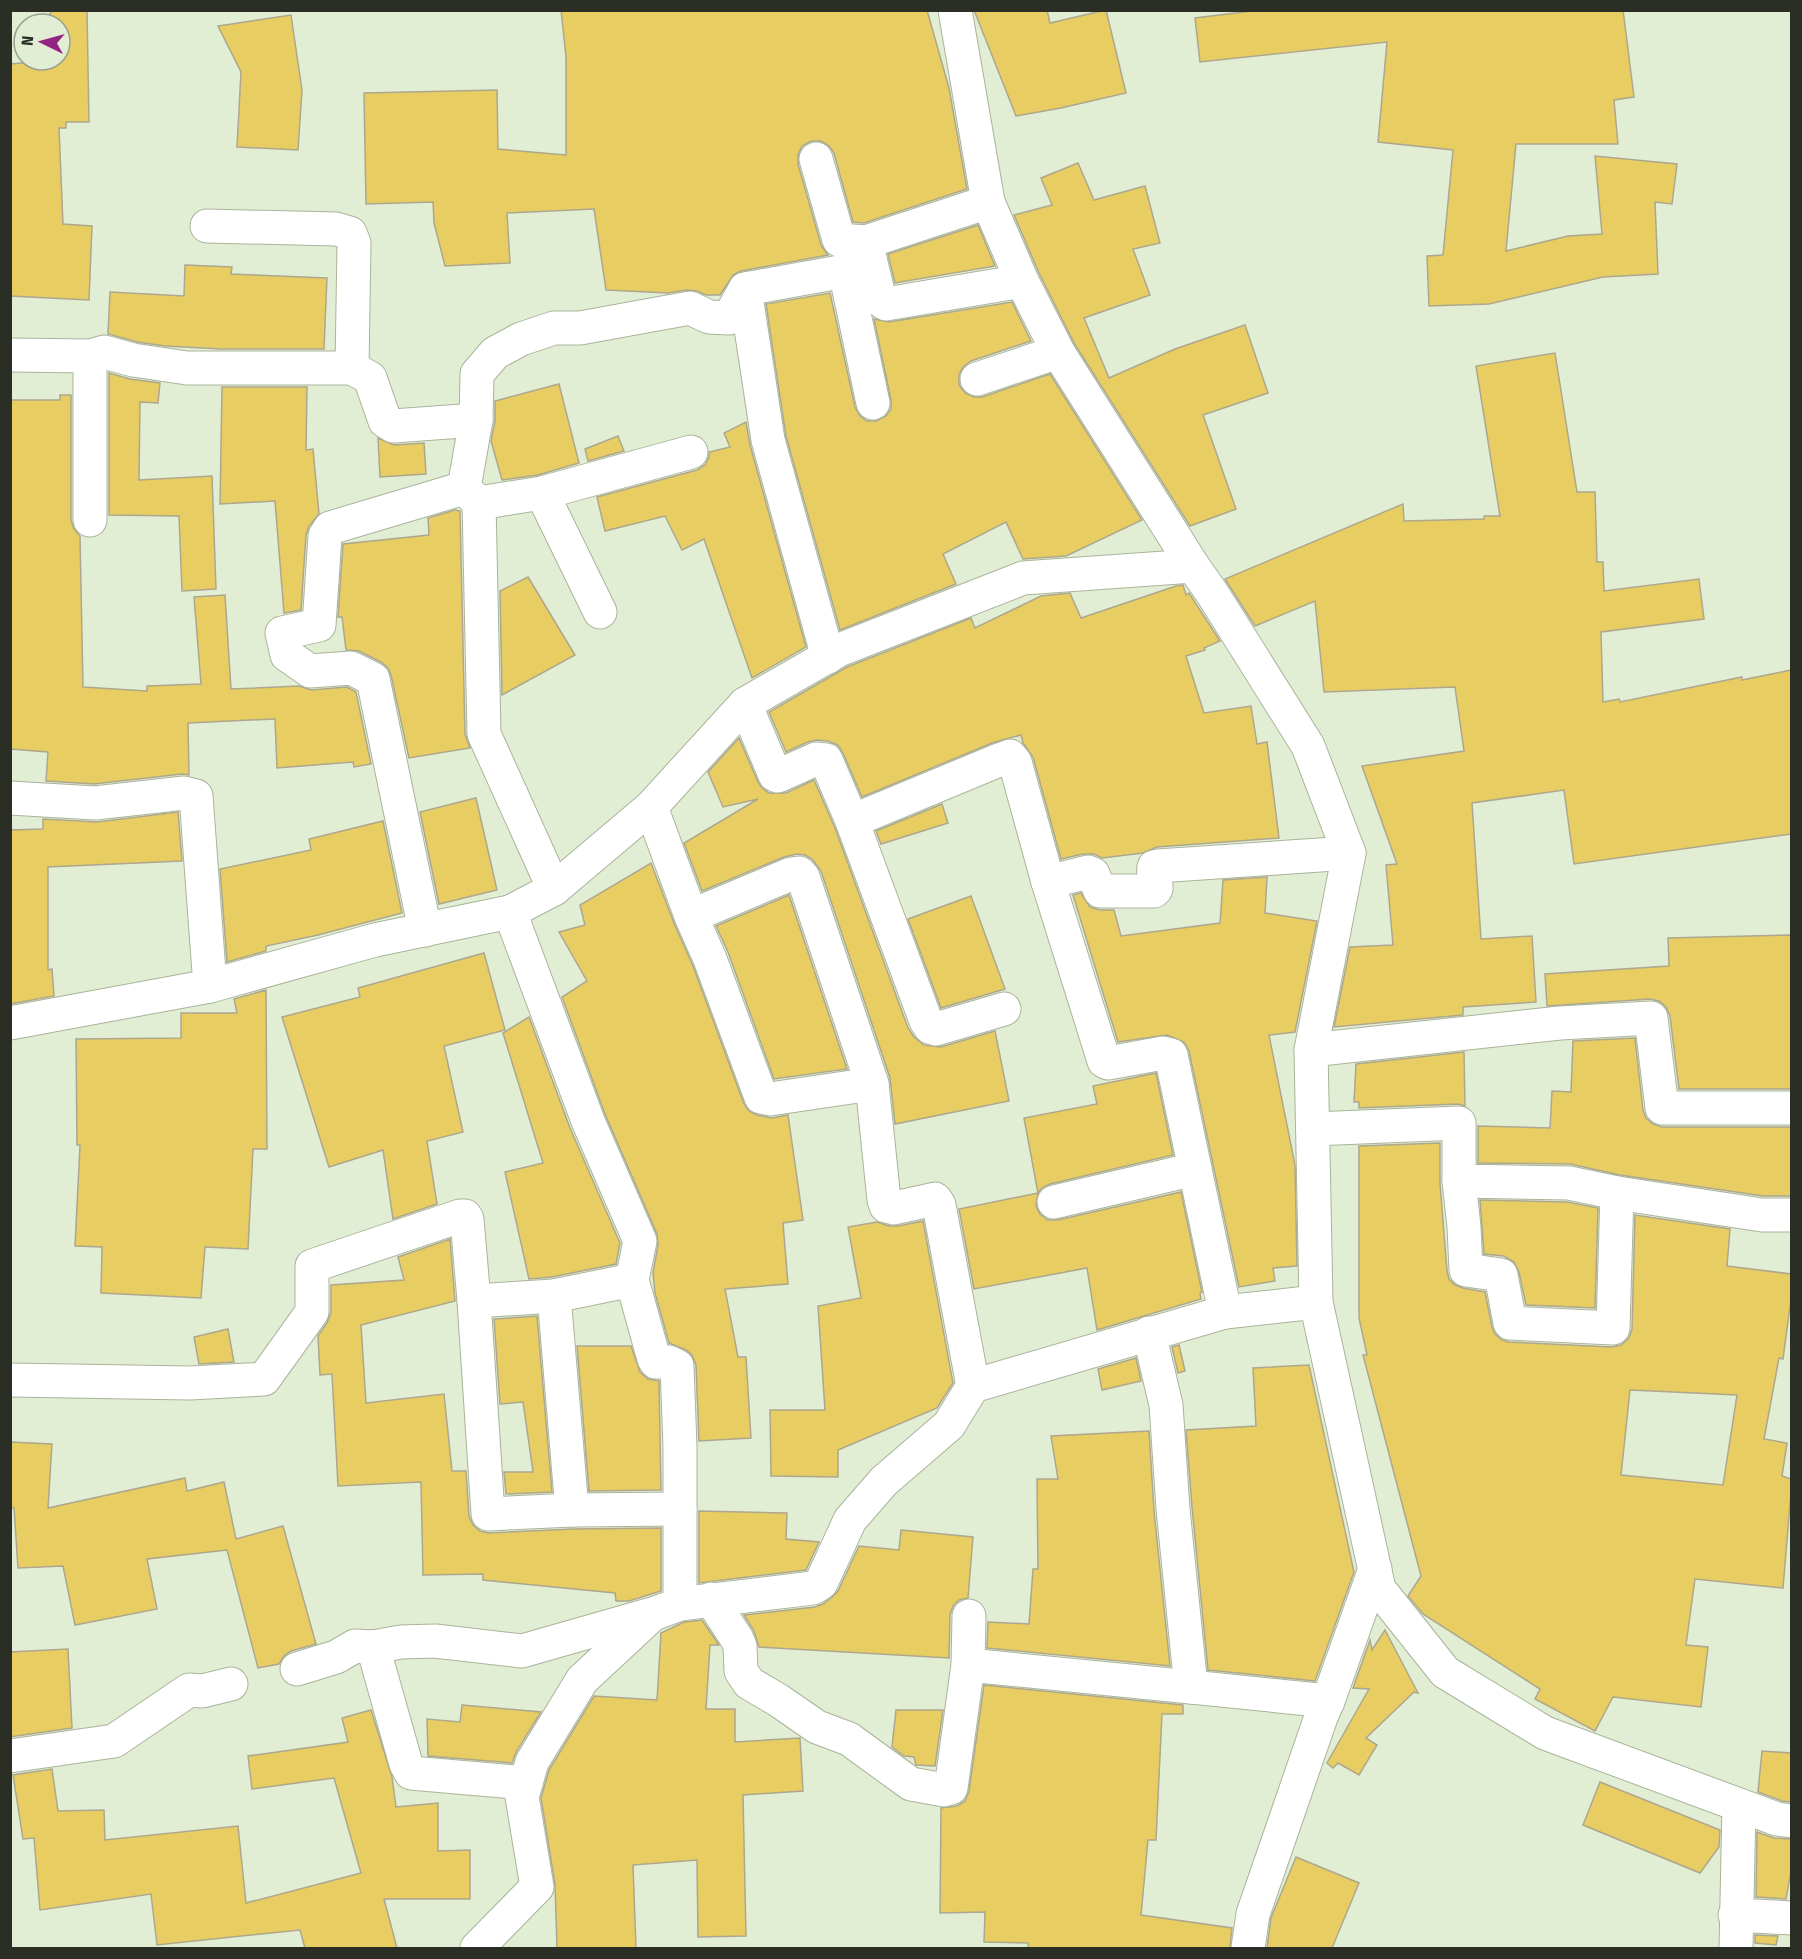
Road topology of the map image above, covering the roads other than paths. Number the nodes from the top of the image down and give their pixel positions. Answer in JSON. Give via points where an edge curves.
{"nodes":[{"id":1,"x":955,"y":10,"type":"edge"},
{"id":2,"x":816,"y":159,"type":"dead end"},
{"id":3,"x":988,"y":202,"type":"junction"},
{"id":4,"x":207,"y":226,"type":"dead end"},
{"id":5,"x":850,"y":251,"type":"junction"},
{"id":6,"x":1022,"y":281,"type":"junction"},
{"id":7,"x":745,"y":289,"type":"junction"},
{"id":8,"x":1058,"y":352,"type":"junction"},
{"id":9,"x":10,"y":355,"type":"edge"},
{"id":10,"x":90,"y":356,"type":"junction"},
{"id":11,"x":351,"y":368,"type":"junction"},
{"id":12,"x":978,"y":379,"type":"dead end"},
{"id":13,"x":873,"y":403,"type":"dead end"},
{"id":14,"x":476,"y":420,"type":"junction"},
{"id":15,"x":692,"y":452,"type":"dead end"},
{"id":16,"x":542,"y":493,"type":"junction"},
{"id":17,"x":472,"y":496,"type":"junction"},
{"id":18,"x":90,"y":520,"type":"dead end"},
{"id":19,"x":1193,"y":566,"type":"junction"},
{"id":20,"x":600,"y":612,"type":"dead end"},
{"id":21,"x":828,"y":657,"type":"junction"},
{"id":22,"x":745,"y":704,"type":"junction"},
{"id":23,"x":10,"y":798,"type":"edge"},
{"id":24,"x":651,"y":807,"type":"junction"},
{"id":25,"x":852,"y":821,"type":"junction"},
{"id":26,"x":1349,"y":853,"type":"junction"},
{"id":27,"x":1048,"y":882,"type":"junction"},
{"id":28,"x":554,"y":889,"type":"junction"},
{"id":29,"x":510,"y":912,"type":"junction"},
{"id":30,"x":691,"y":916,"type":"junction"},
{"id":31,"x":425,"y":930,"type":"junction"},
{"id":32,"x":210,"y":986,"type":"junction"},
{"id":33,"x":1004,"y":1009,"type":"dead end"},
{"id":34,"x":10,"y":1023,"type":"edge"},
{"id":35,"x":1311,"y":1050,"type":"junction"},
{"id":36,"x":872,"y":1084,"type":"junction"},
{"id":37,"x":1791,"y":1108,"type":"edge"},
{"id":38,"x":1313,"y":1129,"type":"junction"},
{"id":39,"x":1195,"y":1169,"type":"junction"},
{"id":40,"x":1459,"y":1181,"type":"junction"},
{"id":41,"x":1617,"y":1193,"type":"junction"},
{"id":42,"x":1054,"y":1202,"type":"dead end"},
{"id":43,"x":1791,"y":1215,"type":"edge"},
{"id":44,"x":632,"y":1280,"type":"junction"},
{"id":45,"x":554,"y":1296,"type":"junction"},
{"id":46,"x":474,"y":1301,"type":"junction"},
{"id":47,"x":1316,"y":1302,"type":"junction"},
{"id":48,"x":1225,"y":1312,"type":"junction"},
{"id":49,"x":1149,"y":1333,"type":"junction"},
{"id":50,"x":10,"y":1380,"type":"edge"},
{"id":51,"x":973,"y":1386,"type":"junction"},
{"id":52,"x":680,"y":1509,"type":"junction"},
{"id":53,"x":572,"y":1510,"type":"junction"},
{"id":54,"x":1375,"y":1569,"type":"junction"},
{"id":55,"x":711,"y":1599,"type":"junction"},
{"id":56,"x":666,"y":1609,"type":"junction"},
{"id":57,"x":969,"y":1616,"type":"dead end"},
{"id":58,"x":373,"y":1647,"type":"junction"},
{"id":59,"x":968,"y":1665,"type":"junction"},
{"id":60,"x":297,"y":1669,"type":"dead end"},
{"id":61,"x":231,"y":1684,"type":"dead end"},
{"id":62,"x":1191,"y":1687,"type":"junction"},
{"id":63,"x":1328,"y":1701,"type":"junction"},
{"id":64,"x":10,"y":1756,"type":"edge"},
{"id":65,"x":526,"y":1783,"type":"junction"},
{"id":66,"x":1740,"y":1805,"type":"junction"},
{"id":67,"x":1791,"y":1821,"type":"edge"},
{"id":68,"x":1735,"y":1915,"type":"junction"},
{"id":69,"x":1791,"y":1918,"type":"edge"},
{"id":70,"x":477,"y":1948,"type":"edge"},
{"id":71,"x":1248,"y":1948,"type":"edge"},
{"id":72,"x":1736,"y":1948,"type":"edge"}],
"edges":[{"from":1,"to":3,"type":"street"},
{"from":2,"to":5,"type":"street"},
{"from":3,"to":5,"type":"street"},
{"from":3,"to":6,"type":"street"},
{"from":4,"to":11,"type":"street","via":[[336,229],[350,233],[354,243]]},
{"from":5,"to":6,"type":"street","via":[[886,304]]},
{"from":5,"to":7,"type":"street"},
{"from":5,"to":13,"type":"street"},
{"from":6,"to":8,"type":"street"},
{"from":7,"to":14,"type":"street","via":[[729,318],[709,317],[690,308],[580,328],[554,328],[521,339],[495,353],[477,374]]},
{"from":7,"to":21,"type":"street","via":[[768,440]]},
{"from":8,"to":12,"type":"street"},
{"from":8,"to":19,"type":"street"},
{"from":9,"to":10,"type":"street"},
{"from":10,"to":11,"type":"street","via":[[104,352],[187,368]]},
{"from":10,"to":18,"type":"street"},
{"from":11,"to":14,"type":"street","via":[[370,378],[385,421],[393,426]]},
{"from":14,"to":17,"type":"street"},
{"from":15,"to":16,"type":"street"},
{"from":16,"to":17,"type":"street"},
{"from":16,"to":20,"type":"street"},
{"from":17,"to":28,"type":"street","via":[[484,734]]},
{"from":17,"to":31,"type":"street","via":[[330,528],[324,536],[319,625],[282,633],[287,655],[310,671],[351,668],[373,679]]},
{"from":19,"to":21,"type":"street","via":[[1023,578]]},
{"from":19,"to":26,"type":"street","via":[[1308,746]]},
{"from":21,"to":22,"type":"street"},
{"from":22,"to":24,"type":"street"},
{"from":22,"to":25,"type":"street","via":[[775,775],[816,759],[826,760]]},
{"from":23,"to":32,"type":"street","via":[[95,803],[184,793],[196,796]]},
{"from":24,"to":28,"type":"street"},
{"from":24,"to":30,"type":"street"},
{"from":25,"to":27,"type":"street","via":[[1010,756],[1015,762]]},
{"from":25,"to":33,"type":"street","via":[[930,1027],[936,1029]]},
{"from":26,"to":27,"type":"street","via":[[1158,866],[1153,871],[1157,886],[1154,891],[1100,891],[1091,872]]},
{"from":26,"to":35,"type":"street"},
{"from":27,"to":39,"type":"street","via":[[1101,1056],[1108,1063],[1171,1055]]},
{"from":28,"to":29,"type":"street"},
{"from":29,"to":31,"type":"street"},
{"from":29,"to":44,"type":"street","via":[[588,1121],[640,1241]]},
{"from":30,"to":36,"type":"street","via":[[761,1097],[770,1100]]},
{"from":30,"to":36,"type":"street","via":[[799,873]]},
{"from":31,"to":32,"type":"street"},
{"from":32,"to":34,"type":"street"},
{"from":35,"to":37,"type":"street","via":[[1560,1023],[1651,1018],[1662,1108]]},
{"from":35,"to":38,"type":"street"},
{"from":36,"to":51,"type":"street","via":[[886,1206],[894,1208],[935,1199],[939,1206]]},
{"from":38,"to":40,"type":"street","via":[[1459,1123]]},
{"from":38,"to":47,"type":"street"},
{"from":39,"to":42,"type":"street"},
{"from":39,"to":48,"type":"street"},
{"from":40,"to":41,"type":"street","via":[[1569,1183]]},
{"from":40,"to":41,"type":"street","via":[[1466,1270],[1501,1275],[1510,1323],[1613,1328]]},
{"from":41,"to":43,"type":"street","via":[[1762,1215]]},
{"from":44,"to":45,"type":"street"},
{"from":44,"to":52,"type":"street","via":[[654,1359],[677,1366]]},
{"from":45,"to":46,"type":"street"},
{"from":45,"to":53,"type":"street"},
{"from":46,"to":50,"type":"street","via":[[467,1219],[460,1216],[312,1266],[312,1312],[264,1379],[190,1383]]},
{"from":46,"to":53,"type":"street","via":[[488,1514]]},
{"from":47,"to":48,"type":"street"},
{"from":47,"to":54,"type":"street"},
{"from":48,"to":49,"type":"street"},
{"from":49,"to":51,"type":"street"},
{"from":49,"to":62,"type":"street","via":[[1166,1405]]},
{"from":51,"to":55,"type":"street","via":[[949,1425],[884,1481],[850,1520],[821,1583],[813,1588]]},
{"from":52,"to":53,"type":"street"},
{"from":52,"to":56,"type":"street"},
{"from":54,"to":63,"type":"street"},
{"from":54,"to":66,"type":"street","via":[[1379,1589],[1445,1672],[1545,1733]]},
{"from":55,"to":56,"type":"street"},
{"from":55,"to":59,"type":"street","via":[[737,1639],[741,1671],[749,1683],[817,1727],[849,1739],[911,1784],[951,1788]]},
{"from":56,"to":58,"type":"street","via":[[522,1652],[435,1641]]},
{"from":56,"to":65,"type":"street","via":[[582,1680],[532,1762]]},
{"from":57,"to":59,"type":"street"},
{"from":58,"to":60,"type":"street","via":[[355,1646],[336,1657]]},
{"from":58,"to":65,"type":"street","via":[[411,1773]]},
{"from":59,"to":62,"type":"street"},
{"from":61,"to":64,"type":"street","via":[[189,1690],[114,1741]]},
{"from":62,"to":63,"type":"street"},
{"from":63,"to":71,"type":"street","via":[[1253,1914]]},
{"from":65,"to":70,"type":"street","via":[[522,1797],[537,1887]]},
{"from":66,"to":67,"type":"street"},
{"from":66,"to":68,"type":"street"},
{"from":68,"to":69,"type":"street"},
{"from":68,"to":72,"type":"street"}]}
